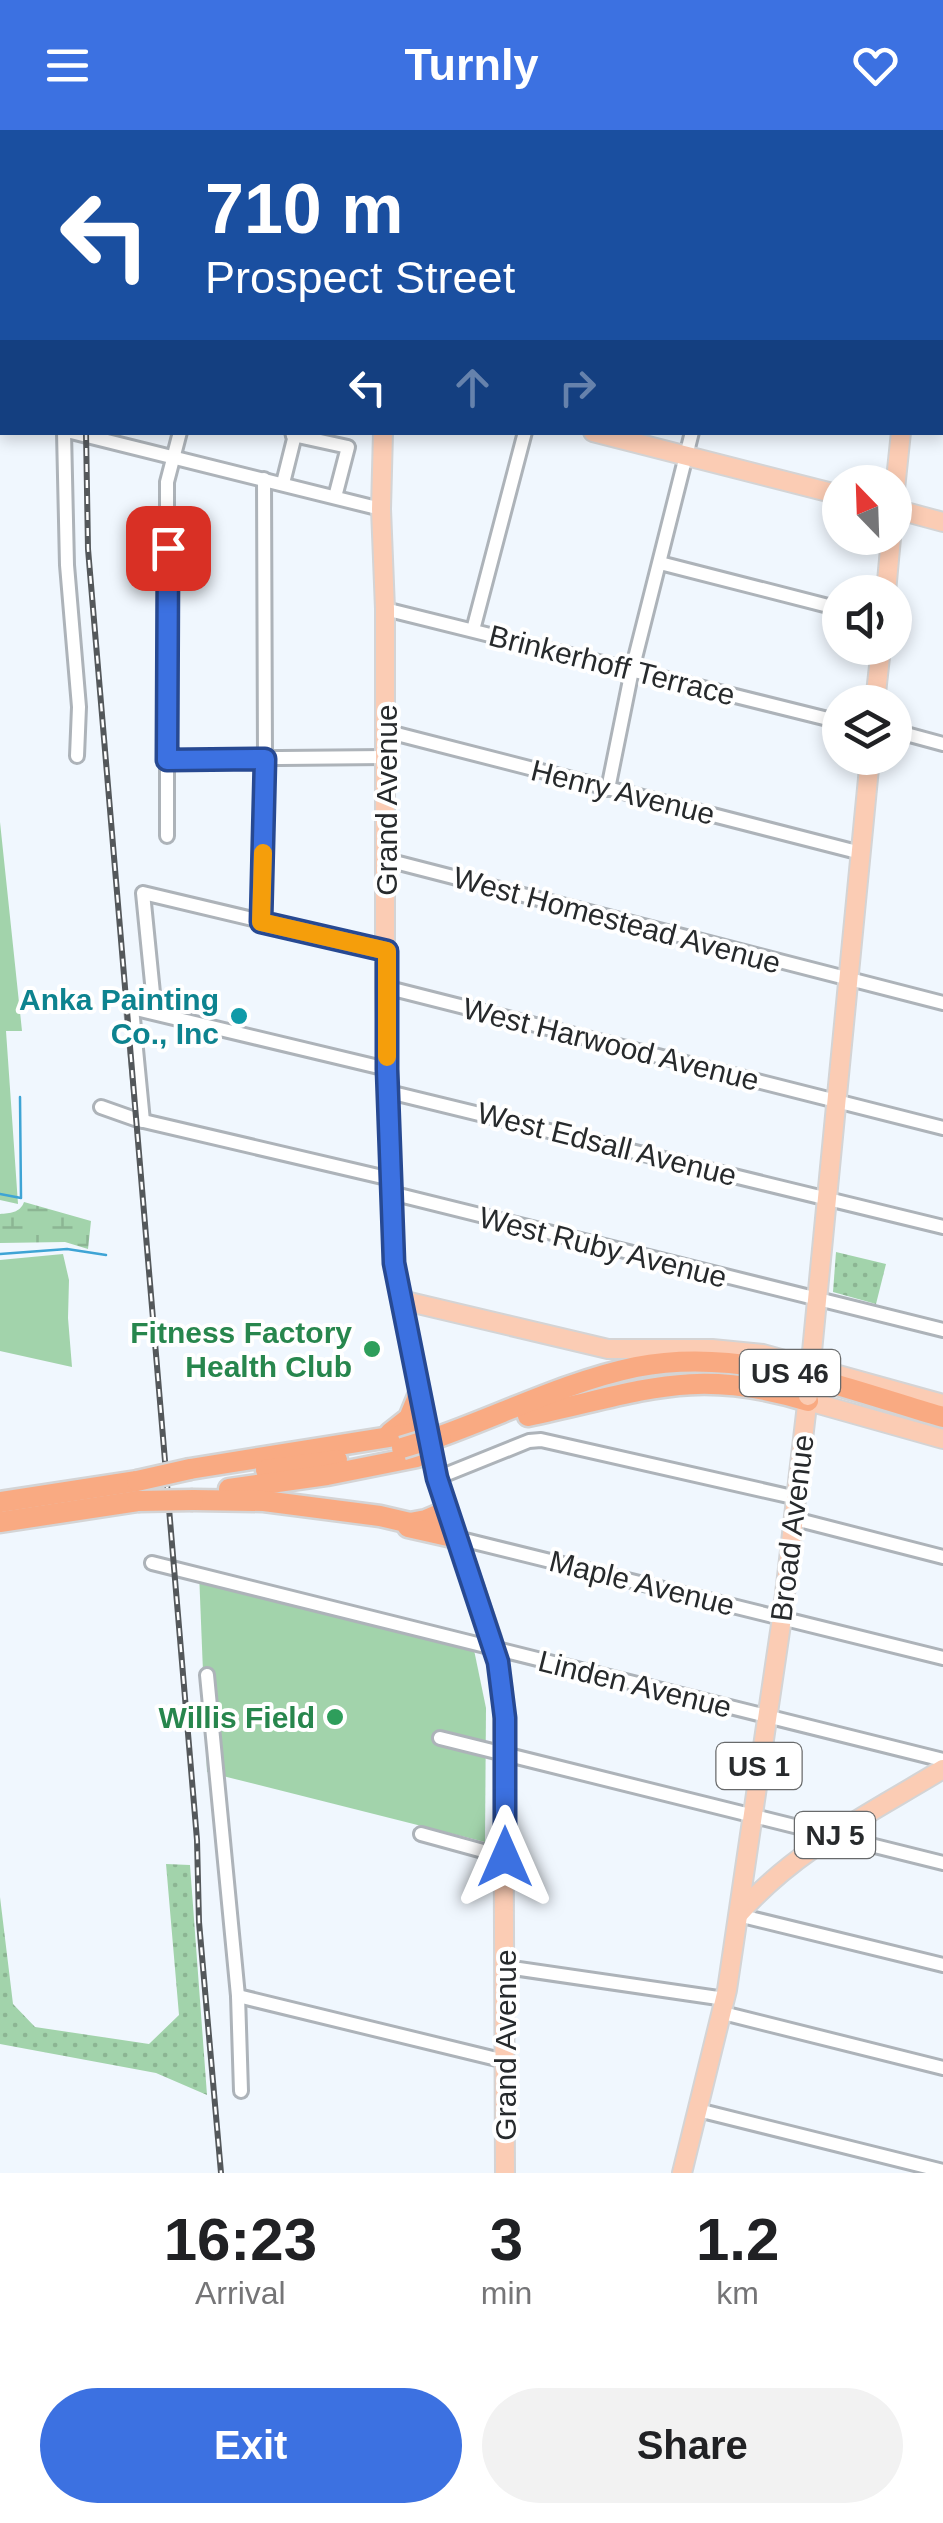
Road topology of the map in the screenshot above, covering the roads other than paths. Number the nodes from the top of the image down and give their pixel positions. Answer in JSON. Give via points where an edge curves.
{"nodes":[{"id":1,"x":67,"y":435,"type":"edge"},
{"id":2,"x":80,"y":435,"type":"edge"},
{"id":3,"x":179,"y":435,"type":"edge"},
{"id":4,"x":292,"y":435,"type":"edge"},
{"id":5,"x":296,"y":435,"type":"edge"},
{"id":6,"x":383,"y":435,"type":"edge"},
{"id":7,"x":524,"y":435,"type":"edge"},
{"id":8,"x":605,"y":435,"type":"edge"},
{"id":9,"x":691,"y":435,"type":"edge"},
{"id":10,"x":900,"y":435,"type":"edge"},
{"id":11,"x":686,"y":456,"type":"junction"},
{"id":12,"x":173,"y":457,"type":"junction"},
{"id":13,"x":897,"y":465,"type":"edge"},
{"id":14,"x":264,"y":478,"type":"junction"},
{"id":15,"x":283,"y":483,"type":"junction"},
{"id":16,"x":822,"y":490,"type":"edge"},
{"id":17,"x":335,"y":497,"type":"junction"},
{"id":18,"x":381,"y":509,"type":"junction"},
{"id":19,"x":912,"y":514,"type":"edge"},
{"id":20,"x":943,"y":522,"type":"edge"},
{"id":21,"x":660,"y":562,"type":"junction"},
{"id":22,"x":822,"y":605,"type":"edge"},
{"id":23,"x":385,"y":608,"type":"junction"},
{"id":24,"x":473,"y":630,"type":"junction"},
{"id":25,"x":632,"y":670,"type":"junction"},
{"id":26,"x":822,"y":718,"type":"edge"},
{"id":27,"x":385,"y":731,"type":"junction"},
{"id":28,"x":912,"y":736,"type":"edge"},
{"id":29,"x":943,"y":744,"type":"edge"},
{"id":30,"x":77,"y":756,"type":"dead end"},
{"id":31,"x":386,"y":756,"type":"junction"},
{"id":32,"x":265,"y":759,"type":"junction"},
{"id":33,"x":167,"y":760,"type":"junction"},
{"id":34,"x":868,"y":775,"type":"edge"},
{"id":35,"x":608,"y":789,"type":"junction"},
{"id":36,"x":167,"y":836,"type":"dead end"},
{"id":37,"x":861,"y":853,"type":"junction"},
{"id":38,"x":387,"y":860,"type":"junction"},
{"id":39,"x":261,"y":922,"type":"junction"},
{"id":40,"x":387,"y":951,"type":"junction"},
{"id":41,"x":847,"y":977,"type":"junction"},
{"id":42,"x":385,"y":988,"type":"junction"},
{"id":43,"x":943,"y":1003,"type":"edge"},
{"id":44,"x":155,"y":1013,"type":"junction"},
{"id":45,"x":387,"y":1069,"type":"junction"},
{"id":46,"x":389,"y":1092,"type":"junction"},
{"id":47,"x":837,"y":1098,"type":"junction"},
{"id":48,"x":101,"y":1108,"type":"dead end"},
{"id":49,"x":143,"y":1121,"type":"junction"},
{"id":50,"x":943,"y":1128,"type":"edge"},
{"id":51,"x":391,"y":1186,"type":"junction"},
{"id":52,"x":826,"y":1198,"type":"junction"},
{"id":53,"x":943,"y":1228,"type":"edge"},
{"id":54,"x":817,"y":1298,"type":"junction"},
{"id":55,"x":401,"y":1300,"type":"junction"},
{"id":56,"x":943,"y":1330,"type":"edge"},
{"id":57,"x":665,"y":1351,"type":"junction"},
{"id":58,"x":810,"y":1369,"type":"junction"},
{"id":59,"x":419,"y":1394,"type":"junction"},
{"id":60,"x":808,"y":1398,"type":"junction"},
{"id":61,"x":943,"y":1404,"type":"edge"},
{"id":62,"x":520,"y":1412,"type":"junction"},
{"id":63,"x":943,"y":1417,"type":"edge"},
{"id":64,"x":943,"y":1428,"type":"edge"},
{"id":65,"x":383,"y":1436,"type":"junction"},
{"id":66,"x":437,"y":1439,"type":"junction"},
{"id":67,"x":943,"y":1440,"type":"edge"},
{"id":68,"x":437,"y":1478,"type":"junction"},
{"id":69,"x":191,"y":1485,"type":"junction"},
{"id":70,"x":138,"y":1491,"type":"junction"},
{"id":71,"x":797,"y":1498,"type":"junction"},
{"id":72,"x":0,"y":1502,"type":"edge"},
{"id":73,"x":448,"y":1511,"type":"junction"},
{"id":74,"x":353,"y":1512,"type":"junction"},
{"id":75,"x":794,"y":1519,"type":"junction"},
{"id":76,"x":0,"y":1522,"type":"edge"},
{"id":77,"x":457,"y":1538,"type":"junction"},
{"id":78,"x":943,"y":1557,"type":"edge"},
{"id":79,"x":152,"y":1563,"type":"dead end"},
{"id":80,"x":782,"y":1618,"type":"junction"},
{"id":81,"x":496,"y":1649,"type":"junction"},
{"id":82,"x":943,"y":1658,"type":"edge"},
{"id":83,"x":207,"y":1674,"type":"dead end"},
{"id":84,"x":766,"y":1716,"type":"junction"},
{"id":85,"x":440,"y":1738,"type":"dead end"},
{"id":86,"x":506,"y":1754,"type":"junction"},
{"id":87,"x":943,"y":1760,"type":"edge"},
{"id":88,"x":943,"y":1770,"type":"edge"},
{"id":89,"x":751,"y":1815,"type":"junction"},
{"id":90,"x":421,"y":1834,"type":"dead end"},
{"id":91,"x":834,"y":1836,"type":"junction"},
{"id":92,"x":505,"y":1857,"type":"junction"},
{"id":93,"x":943,"y":1863,"type":"edge"},
{"id":94,"x":738,"y":1915,"type":"junction"},
{"id":95,"x":943,"y":1965,"type":"edge"},
{"id":96,"x":506,"y":1968,"type":"junction"},
{"id":97,"x":238,"y":1996,"type":"junction"},
{"id":98,"x":724,"y":2006,"type":"junction"},
{"id":99,"x":505,"y":2061,"type":"junction"},
{"id":100,"x":943,"y":2068,"type":"edge"},
{"id":101,"x":241,"y":2090,"type":"dead end"},
{"id":102,"x":698,"y":2110,"type":"junction"},
{"id":103,"x":943,"y":2171,"type":"edge"},
{"id":104,"x":504,"y":2173,"type":"edge"},
{"id":105,"x":682,"y":2173,"type":"edge"}],
"edges":[{"from":1,"to":30,"type":"street"},
{"from":2,"to":12,"type":"street"},
{"from":3,"to":12,"type":"street"},
{"from":4,"to":15,"type":"street"},
{"from":5,"to":17,"type":"street","via":[[348,448]]},
{"from":6,"to":18,"type":"main road","name":"Grand Avenue"},
{"from":7,"to":24,"type":"street"},
{"from":8,"to":11,"type":"main road"},
{"from":9,"to":11,"type":"street"},
{"from":10,"to":13,"type":"main road"},
{"from":11,"to":16,"type":"main road"},
{"from":11,"to":21,"type":"street"},
{"from":12,"to":14,"type":"street"},
{"from":12,"to":33,"type":"street"},
{"from":14,"to":15,"type":"street"},
{"from":14,"to":32,"type":"street"},
{"from":15,"to":17,"type":"street"},
{"from":17,"to":18,"type":"street"},
{"from":18,"to":23,"type":"main road","name":"Grand Avenue"},
{"from":19,"to":20,"type":"main road"},
{"from":21,"to":22,"type":"street"},
{"from":21,"to":25,"type":"street"},
{"from":23,"to":24,"type":"street","name":"Brinkerhoff Terrace"},
{"from":23,"to":27,"type":"main road","name":"Grand Avenue"},
{"from":24,"to":25,"type":"street","name":"Brinkerhoff Terrace"},
{"from":25,"to":26,"type":"street","name":"Brinkerhoff Terrace"},
{"from":25,"to":35,"type":"street"},
{"from":27,"to":31,"type":"main road","name":"Grand Avenue"},
{"from":27,"to":35,"type":"street","name":"Henry Avenue"},
{"from":28,"to":29,"type":"street"},
{"from":31,"to":32,"type":"street"},
{"from":31,"to":38,"type":"main road","name":"Grand Avenue"},
{"from":32,"to":33,"type":"street"},
{"from":32,"to":39,"type":"street"},
{"from":33,"to":36,"type":"street"},
{"from":34,"to":37,"type":"main road","name":"Broad Avenue"},
{"from":35,"to":37,"type":"street","name":"Henry Avenue"},
{"from":37,"to":41,"type":"main road","name":"Broad Avenue"},
{"from":38,"to":40,"type":"main road","name":"Grand Avenue"},
{"from":38,"to":41,"type":"street","name":"West Homestead Avenue"},
{"from":39,"to":40,"type":"street"},
{"from":39,"to":44,"type":"street","via":[[143,894]]},
{"from":40,"to":42,"type":"main road","name":"Grand Avenue"},
{"from":41,"to":43,"type":"street","name":"West Homestead Avenue"},
{"from":41,"to":47,"type":"main road","name":"Broad Avenue"},
{"from":42,"to":45,"type":"main road","name":"Grand Avenue"},
{"from":42,"to":47,"type":"street","name":"West Harwood Avenue"},
{"from":44,"to":45,"type":"street"},
{"from":44,"to":49,"type":"street","via":[[132,1008]]},
{"from":45,"to":46,"type":"main road","name":"Grand Avenue"},
{"from":46,"to":51,"type":"main road","name":"Grand Avenue"},
{"from":46,"to":52,"type":"street","name":"West Edsall Avenue"},
{"from":47,"to":50,"type":"street","name":"West Harwood Avenue"},
{"from":47,"to":52,"type":"main road","name":"Broad Avenue"},
{"from":48,"to":49,"type":"street","name":"West Ruby Avenue"},
{"from":49,"to":51,"type":"street","name":"West Ruby Avenue"},
{"from":51,"to":54,"type":"street","name":"West Ruby Avenue"},
{"from":51,"to":55,"type":"main road","name":"Grand Avenue"},
{"from":52,"to":53,"type":"street","name":"West Edsall Avenue"},
{"from":52,"to":54,"type":"main road","name":"Broad Avenue"},
{"from":54,"to":56,"type":"street","name":"West Ruby Avenue"},
{"from":54,"to":58,"type":"main road","name":"Broad Avenue"},
{"from":55,"to":57,"type":"main road","via":[[608,1349]]},
{"from":55,"to":59,"type":"main road","name":"Grand Avenue"},
{"from":57,"to":58,"type":"main road","via":[[736,1350]]},
{"from":57,"to":62,"type":"highway","via":[[597,1368]]},
{"from":58,"to":60,"type":"main road","name":"Broad Avenue","number":"US 1","bridge":true},
{"from":58,"to":61,"type":"main road"},
{"from":59,"to":65,"type":"highway","via":[[406,1421]]},
{"from":59,"to":66,"type":"main road","name":"Grand Avenue"},
{"from":60,"to":62,"type":"highway","via":[[696,1382]]},
{"from":60,"to":67,"type":"main road"},
{"from":60,"to":71,"type":"main road","name":"Broad Avenue","number":"US 1"},
{"from":62,"to":63,"type":"highway","number":"US 46","via":[[616,1372],[710,1361],[773,1368]]},
{"from":62,"to":64,"type":"highway","number":"US 46","via":[[628,1380],[704,1371],[782,1382]]},
{"from":62,"to":66,"type":"highway","number":"US 46"},
{"from":65,"to":66,"type":"highway"},
{"from":65,"to":69,"type":"highway"},
{"from":66,"to":68,"type":"main road","name":"Grand Avenue"},
{"from":66,"to":69,"type":"highway","number":"US 46","bridge":true,"via":[[410,1452]]},
{"from":68,"to":71,"type":"street","via":[[544,1440]]},
{"from":68,"to":73,"type":"main road","name":"Grand Avenue"},
{"from":69,"to":70,"type":"highway","bridge":true},
{"from":69,"to":70,"type":"highway","bridge":true},
{"from":69,"to":74,"type":"highway"},
{"from":70,"to":72,"type":"highway"},
{"from":70,"to":76,"type":"highway"},
{"from":71,"to":75,"type":"main road","name":"Broad Avenue","number":"US 1"},
{"from":73,"to":74,"type":"highway","via":[[414,1523]]},
{"from":73,"to":77,"type":"main road","name":"Grand Avenue"},
{"from":74,"to":77,"type":"highway"},
{"from":75,"to":78,"type":"street"},
{"from":75,"to":80,"type":"main road","name":"Broad Avenue","number":"US 1"},
{"from":77,"to":80,"type":"street","name":"Maple Avenue"},
{"from":77,"to":81,"type":"main road","name":"Grand Avenue"},
{"from":79,"to":81,"type":"street","name":"Linden Avenue"},
{"from":80,"to":82,"type":"street","name":"Maple Avenue"},
{"from":80,"to":84,"type":"main road","name":"Broad Avenue","number":"US 1"},
{"from":81,"to":84,"type":"street","name":"Linden Avenue"},
{"from":81,"to":86,"type":"main road","name":"Grand Avenue"},
{"from":83,"to":97,"type":"street"},
{"from":84,"to":87,"type":"street","name":"Linden Avenue"},
{"from":84,"to":89,"type":"main road","name":"Broad Avenue","number":"US 1"},
{"from":85,"to":86,"type":"street"},
{"from":86,"to":89,"type":"street"},
{"from":86,"to":92,"type":"main road","name":"Grand Avenue"},
{"from":88,"to":91,"type":"main road","number":"NJ 5"},
{"from":89,"to":91,"type":"street"},
{"from":89,"to":94,"type":"main road","name":"Broad Avenue","number":"US 1"},
{"from":90,"to":92,"type":"street"},
{"from":91,"to":93,"type":"street"},
{"from":91,"to":94,"type":"main road","number":"NJ 5","via":[[773,1877]]},
{"from":92,"to":96,"type":"main road","name":"Grand Avenue"},
{"from":94,"to":95,"type":"street"},
{"from":94,"to":98,"type":"main road","name":"Broad Avenue","number":"US 1"},
{"from":96,"to":98,"type":"street"},
{"from":96,"to":99,"type":"main road","name":"Grand Avenue"},
{"from":97,"to":99,"type":"street"},
{"from":97,"to":101,"type":"street"},
{"from":98,"to":100,"type":"street"},
{"from":98,"to":102,"type":"main road","name":"Broad Avenue","number":"US 1"},
{"from":99,"to":104,"type":"main road","name":"Grand Avenue"},
{"from":102,"to":103,"type":"street"},
{"from":102,"to":105,"type":"main road","name":"Broad Avenue","number":"US 1"}]}
